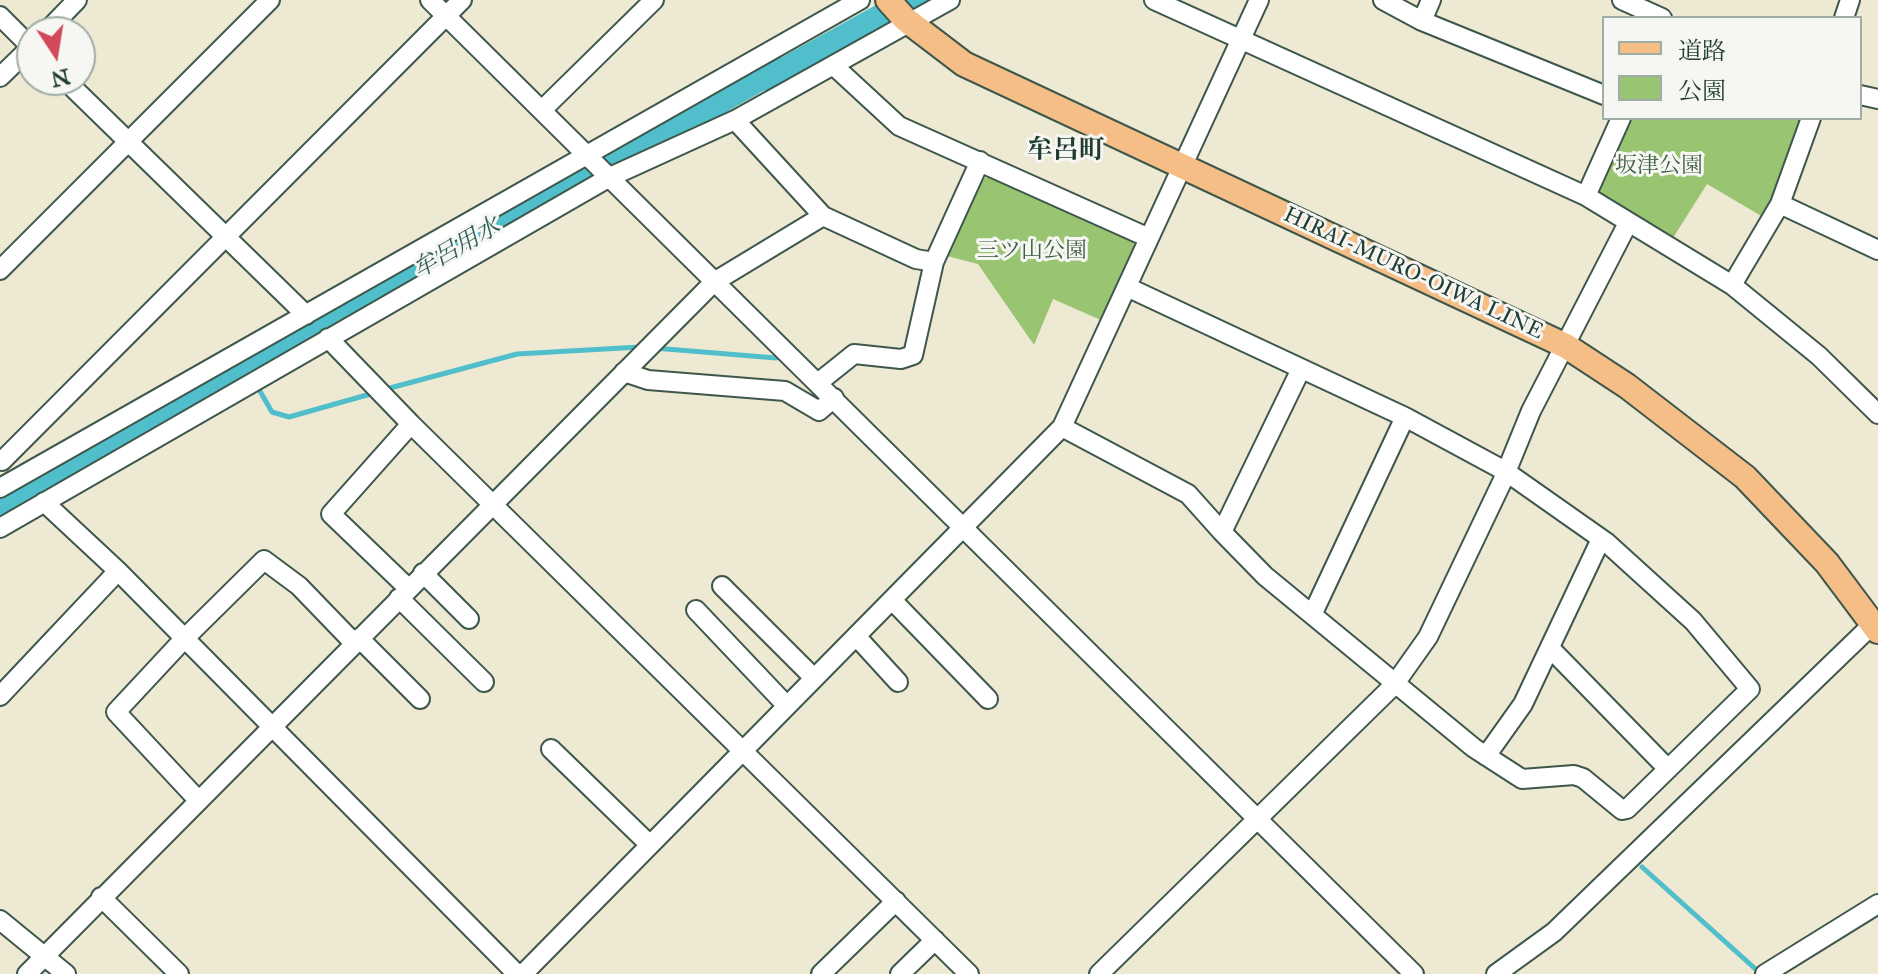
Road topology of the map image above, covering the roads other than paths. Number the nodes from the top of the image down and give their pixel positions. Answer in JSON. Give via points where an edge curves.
{"nodes":[{"id":1,"x":77,"y":0,"type":"edge"},
{"id":2,"x":270,"y":0,"type":"edge"},
{"id":3,"x":430,"y":0,"type":"edge"},
{"id":4,"x":462,"y":0,"type":"edge"},
{"id":5,"x":654,"y":0,"type":"edge"},
{"id":6,"x":860,"y":0,"type":"edge"},
{"id":7,"x":888,"y":0,"type":"edge"},
{"id":8,"x":950,"y":0,"type":"edge"},
{"id":9,"x":1154,"y":0,"type":"edge"},
{"id":10,"x":1259,"y":0,"type":"edge"},
{"id":11,"x":1383,"y":0,"type":"edge"},
{"id":12,"x":1431,"y":0,"type":"edge"},
{"id":13,"x":1622,"y":0,"type":"edge"},
{"id":14,"x":0,"y":16,"type":"edge"},
{"id":15,"x":62,"y":16,"type":"edge"},
{"id":16,"x":446,"y":16,"type":"junction"},
{"id":17,"x":1658,"y":16,"type":"edge"},
{"id":18,"x":908,"y":21,"type":"junction"},
{"id":19,"x":1422,"y":21,"type":"junction"},
{"id":20,"x":16,"y":32,"type":"edge"},
{"id":21,"x":1240,"y":40,"type":"junction"},
{"id":22,"x":16,"y":62,"type":"edge"},
{"id":23,"x":834,"y":66,"type":"junction"},
{"id":24,"x":0,"y":77,"type":"edge"},
{"id":25,"x":1602,"y":94,"type":"edge"},
{"id":26,"x":82,"y":96,"type":"edge"},
{"id":27,"x":542,"y":110,"type":"junction"},
{"id":28,"x":735,"y":120,"type":"junction"},
{"id":29,"x":1620,"y":120,"type":"edge"},
{"id":30,"x":1810,"y":120,"type":"edge"},
{"id":31,"x":128,"y":141,"type":"junction"},
{"id":32,"x":980,"y":161,"type":"junction"},
{"id":33,"x":1183,"y":165,"type":"junction"},
{"id":34,"x":598,"y":166,"type":"junction"},
{"id":35,"x":1586,"y":196,"type":"junction"},
{"id":36,"x":1780,"y":204,"type":"junction"},
{"id":37,"x":823,"y":216,"type":"junction"},
{"id":38,"x":1628,"y":223,"type":"junction"},
{"id":39,"x":1149,"y":238,"type":"junction"},
{"id":40,"x":226,"y":239,"type":"junction"},
{"id":41,"x":1878,"y":250,"type":"edge"},
{"id":42,"x":934,"y":262,"type":"junction"},
{"id":43,"x":0,"y":270,"type":"edge"},
{"id":44,"x":714,"y":282,"type":"junction"},
{"id":45,"x":1732,"y":285,"type":"junction"},
{"id":46,"x":1127,"y":287,"type":"junction"},
{"id":47,"x":306,"y":315,"type":"junction"},
{"id":48,"x":328,"y":338,"type":"junction"},
{"id":49,"x":1566,"y":346,"type":"junction"},
{"id":50,"x":1301,"y":369,"type":"junction"},
{"id":51,"x":624,"y":372,"type":"junction"},
{"id":52,"x":819,"y":382,"type":"junction"},
{"id":53,"x":834,"y":398,"type":"junction"},
{"id":54,"x":180,"y":404,"type":"junction"},
{"id":55,"x":1878,"y":414,"type":"edge"},
{"id":56,"x":1405,"y":417,"type":"junction"},
{"id":57,"x":411,"y":424,"type":"junction"},
{"id":58,"x":1062,"y":427,"type":"junction"},
{"id":59,"x":1,"y":461,"type":"edge"},
{"id":60,"x":1505,"y":471,"type":"junction"},
{"id":61,"x":18,"y":478,"type":"junction"},
{"id":62,"x":0,"y":488,"type":"edge"},
{"id":63,"x":44,"y":502,"type":"junction"},
{"id":64,"x":491,"y":503,"type":"junction"},
{"id":65,"x":0,"y":528,"type":"edge"},
{"id":66,"x":961,"y":529,"type":"junction"},
{"id":67,"x":1222,"y":532,"type":"junction"},
{"id":68,"x":1601,"y":539,"type":"junction"},
{"id":69,"x":118,"y":571,"type":"junction"},
{"id":70,"x":423,"y":573,"type":"junction"},
{"id":71,"x":722,"y":586,"type":"dead end"},
{"id":72,"x":404,"y":593,"type":"junction"},
{"id":73,"x":892,"y":600,"type":"junction"},
{"id":74,"x":696,"y":610,"type":"dead end"},
{"id":75,"x":1313,"y":613,"type":"junction"},
{"id":76,"x":469,"y":619,"type":"dead end"},
{"id":77,"x":1876,"y":627,"type":"edge"},
{"id":78,"x":856,"y":636,"type":"junction"},
{"id":79,"x":184,"y":639,"type":"junction"},
{"id":80,"x":356,"y":641,"type":"junction"},
{"id":81,"x":1550,"y":648,"type":"junction"},
{"id":82,"x":814,"y":678,"type":"junction"},
{"id":83,"x":484,"y":682,"type":"dead end"},
{"id":84,"x":898,"y":682,"type":"dead end"},
{"id":85,"x":1394,"y":685,"type":"junction"},
{"id":86,"x":0,"y":696,"type":"edge"},
{"id":87,"x":420,"y":699,"type":"dead end"},
{"id":88,"x":988,"y":699,"type":"dead end"},
{"id":89,"x":787,"y":706,"type":"junction"},
{"id":90,"x":270,"y":728,"type":"junction"},
{"id":91,"x":551,"y":749,"type":"dead end"},
{"id":92,"x":745,"y":749,"type":"junction"},
{"id":93,"x":1486,"y":756,"type":"junction"},
{"id":94,"x":1668,"y":769,"type":"junction"},
{"id":95,"x":198,"y":800,"type":"junction"},
{"id":96,"x":1255,"y":818,"type":"junction"},
{"id":97,"x":650,"y":845,"type":"junction"},
{"id":98,"x":101,"y":897,"type":"junction"},
{"id":99,"x":896,"y":901,"type":"junction"},
{"id":100,"x":1878,"y":904,"type":"edge"},
{"id":101,"x":0,"y":920,"type":"edge"},
{"id":102,"x":935,"y":940,"type":"junction"},
{"id":103,"x":45,"y":955,"type":"junction"},
{"id":104,"x":27,"y":974,"type":"edge"},
{"id":105,"x":66,"y":974,"type":"edge"},
{"id":106,"x":179,"y":974,"type":"edge"},
{"id":107,"x":520,"y":974,"type":"edge"},
{"id":108,"x":821,"y":974,"type":"edge"},
{"id":109,"x":900,"y":974,"type":"edge"},
{"id":110,"x":969,"y":974,"type":"edge"},
{"id":111,"x":1099,"y":974,"type":"edge"},
{"id":112,"x":1414,"y":974,"type":"edge"},
{"id":113,"x":1496,"y":974,"type":"edge"},
{"id":114,"x":1765,"y":974,"type":"edge"}],
"edges":[{"from":1,"to":15,"type":"street"},
{"from":2,"to":31,"type":"street"},
{"from":3,"to":16,"type":"street"},
{"from":4,"to":16,"type":"street"},
{"from":5,"to":27,"type":"street"},
{"from":6,"to":34,"type":"street"},
{"from":7,"to":18,"type":"main road","name":"HIRAI-MURO-OIWA LINE"},
{"from":8,"to":18,"type":"street"},
{"from":9,"to":21,"type":"street"},
{"from":10,"to":21,"type":"street"},
{"from":11,"to":19,"type":"street"},
{"from":12,"to":19,"type":"street"},
{"from":13,"to":17,"type":"street"},
{"from":14,"to":20,"type":"street"},
{"from":16,"to":27,"type":"street"},
{"from":16,"to":40,"type":"street"},
{"from":18,"to":23,"type":"street"},
{"from":18,"to":33,"type":"main road","name":"HIRAI-MURO-OIWA LINE","via":[[964,64]]},
{"from":19,"to":25,"type":"street"},
{"from":21,"to":33,"type":"street"},
{"from":21,"to":35,"type":"street"},
{"from":22,"to":24,"type":"street"},
{"from":23,"to":28,"type":"street"},
{"from":23,"to":32,"type":"street","via":[[899,126]]},
{"from":26,"to":31,"type":"street"},
{"from":27,"to":34,"type":"street"},
{"from":28,"to":34,"type":"street"},
{"from":28,"to":37,"type":"street"},
{"from":29,"to":35,"type":"street"},
{"from":30,"to":36,"type":"street"},
{"from":31,"to":40,"type":"street"},
{"from":31,"to":43,"type":"street"},
{"from":32,"to":39,"type":"street"},
{"from":32,"to":42,"type":"street"},
{"from":33,"to":39,"type":"street"},
{"from":33,"to":49,"type":"main road","name":"HIRAI-MURO-OIWA LINE"},
{"from":34,"to":44,"type":"street"},
{"from":34,"to":47,"type":"street"},
{"from":34,"to":48,"type":"street"},
{"from":35,"to":38,"type":"street"},
{"from":36,"to":41,"type":"street"},
{"from":36,"to":45,"type":"street"},
{"from":37,"to":42,"type":"street","via":[[916,259]]},
{"from":37,"to":44,"type":"street"},
{"from":38,"to":45,"type":"street"},
{"from":38,"to":49,"type":"street"},
{"from":39,"to":46,"type":"street"},
{"from":40,"to":47,"type":"street"},
{"from":40,"to":59,"type":"street"},
{"from":42,"to":52,"type":"street","via":[[913,355],[901,359],[854,354]]},
{"from":44,"to":51,"type":"street"},
{"from":44,"to":52,"type":"street"},
{"from":45,"to":55,"type":"street","via":[[1819,356]]},
{"from":46,"to":50,"type":"street"},
{"from":46,"to":58,"type":"street"},
{"from":47,"to":54,"type":"street"},
{"from":48,"to":54,"type":"street"},
{"from":48,"to":57,"type":"street"},
{"from":49,"to":60,"type":"street"},
{"from":49,"to":77,"type":"main road","name":"HIRAI-MURO-OIWA LINE","via":[[1745,477],[1827,563]]},
{"from":50,"to":56,"type":"street"},
{"from":50,"to":67,"type":"street"},
{"from":51,"to":53,"type":"street","via":[[648,380],[785,391],[819,411]]},
{"from":51,"to":64,"type":"street"},
{"from":52,"to":53,"type":"street"},
{"from":53,"to":66,"type":"street"},
{"from":54,"to":61,"type":"street"},
{"from":54,"to":63,"type":"street"},
{"from":56,"to":60,"type":"street"},
{"from":56,"to":75,"type":"street"},
{"from":57,"to":64,"type":"street"},
{"from":57,"to":72,"type":"street","via":[[331,514]]},
{"from":58,"to":66,"type":"street"},
{"from":58,"to":67,"type":"street","via":[[1188,494]]},
{"from":59,"to":61,"type":"street"},
{"from":60,"to":68,"type":"street"},
{"from":60,"to":85,"type":"street","via":[[1428,637]]},
{"from":61,"to":62,"type":"street"},
{"from":63,"to":65,"type":"street"},
{"from":63,"to":69,"type":"street"},
{"from":64,"to":70,"type":"street"},
{"from":64,"to":92,"type":"street"},
{"from":66,"to":73,"type":"street"},
{"from":66,"to":96,"type":"street"},
{"from":67,"to":75,"type":"street","via":[[1265,576]]},
{"from":68,"to":81,"type":"street"},
{"from":68,"to":94,"type":"street","via":[[1693,621],[1750,689]]},
{"from":69,"to":79,"type":"street"},
{"from":69,"to":86,"type":"street"},
{"from":70,"to":72,"type":"street"},
{"from":70,"to":76,"type":"street"},
{"from":71,"to":82,"type":"street"},
{"from":72,"to":80,"type":"street"},
{"from":72,"to":83,"type":"street"},
{"from":73,"to":78,"type":"street"},
{"from":73,"to":88,"type":"street"},
{"from":74,"to":89,"type":"street"},
{"from":75,"to":85,"type":"street"},
{"from":77,"to":113,"type":"street","via":[[1554,932]]},
{"from":78,"to":82,"type":"street"},
{"from":78,"to":84,"type":"street"},
{"from":79,"to":80,"type":"street","via":[[264,560]]},
{"from":79,"to":90,"type":"street"},
{"from":79,"to":95,"type":"street","via":[[116,712]]},
{"from":80,"to":87,"type":"street"},
{"from":80,"to":90,"type":"street"},
{"from":81,"to":93,"type":"street","via":[[1523,704]]},
{"from":81,"to":94,"type":"street"},
{"from":82,"to":89,"type":"street"},
{"from":85,"to":93,"type":"street"},
{"from":85,"to":96,"type":"street"},
{"from":89,"to":92,"type":"street"},
{"from":90,"to":95,"type":"street"},
{"from":90,"to":107,"type":"street"},
{"from":91,"to":97,"type":"street"},
{"from":92,"to":97,"type":"street"},
{"from":92,"to":99,"type":"street"},
{"from":93,"to":94,"type":"street","via":[[1522,779],[1583,778],[1622,810]]},
{"from":95,"to":98,"type":"street"},
{"from":96,"to":111,"type":"street"},
{"from":96,"to":112,"type":"street"},
{"from":97,"to":107,"type":"street"},
{"from":98,"to":103,"type":"street"},
{"from":98,"to":106,"type":"street"},
{"from":99,"to":102,"type":"street"},
{"from":99,"to":108,"type":"street"},
{"from":100,"to":114,"type":"street"},
{"from":101,"to":103,"type":"street"},
{"from":102,"to":109,"type":"street"},
{"from":102,"to":110,"type":"street"},
{"from":103,"to":104,"type":"street"},
{"from":103,"to":105,"type":"street"}]}
